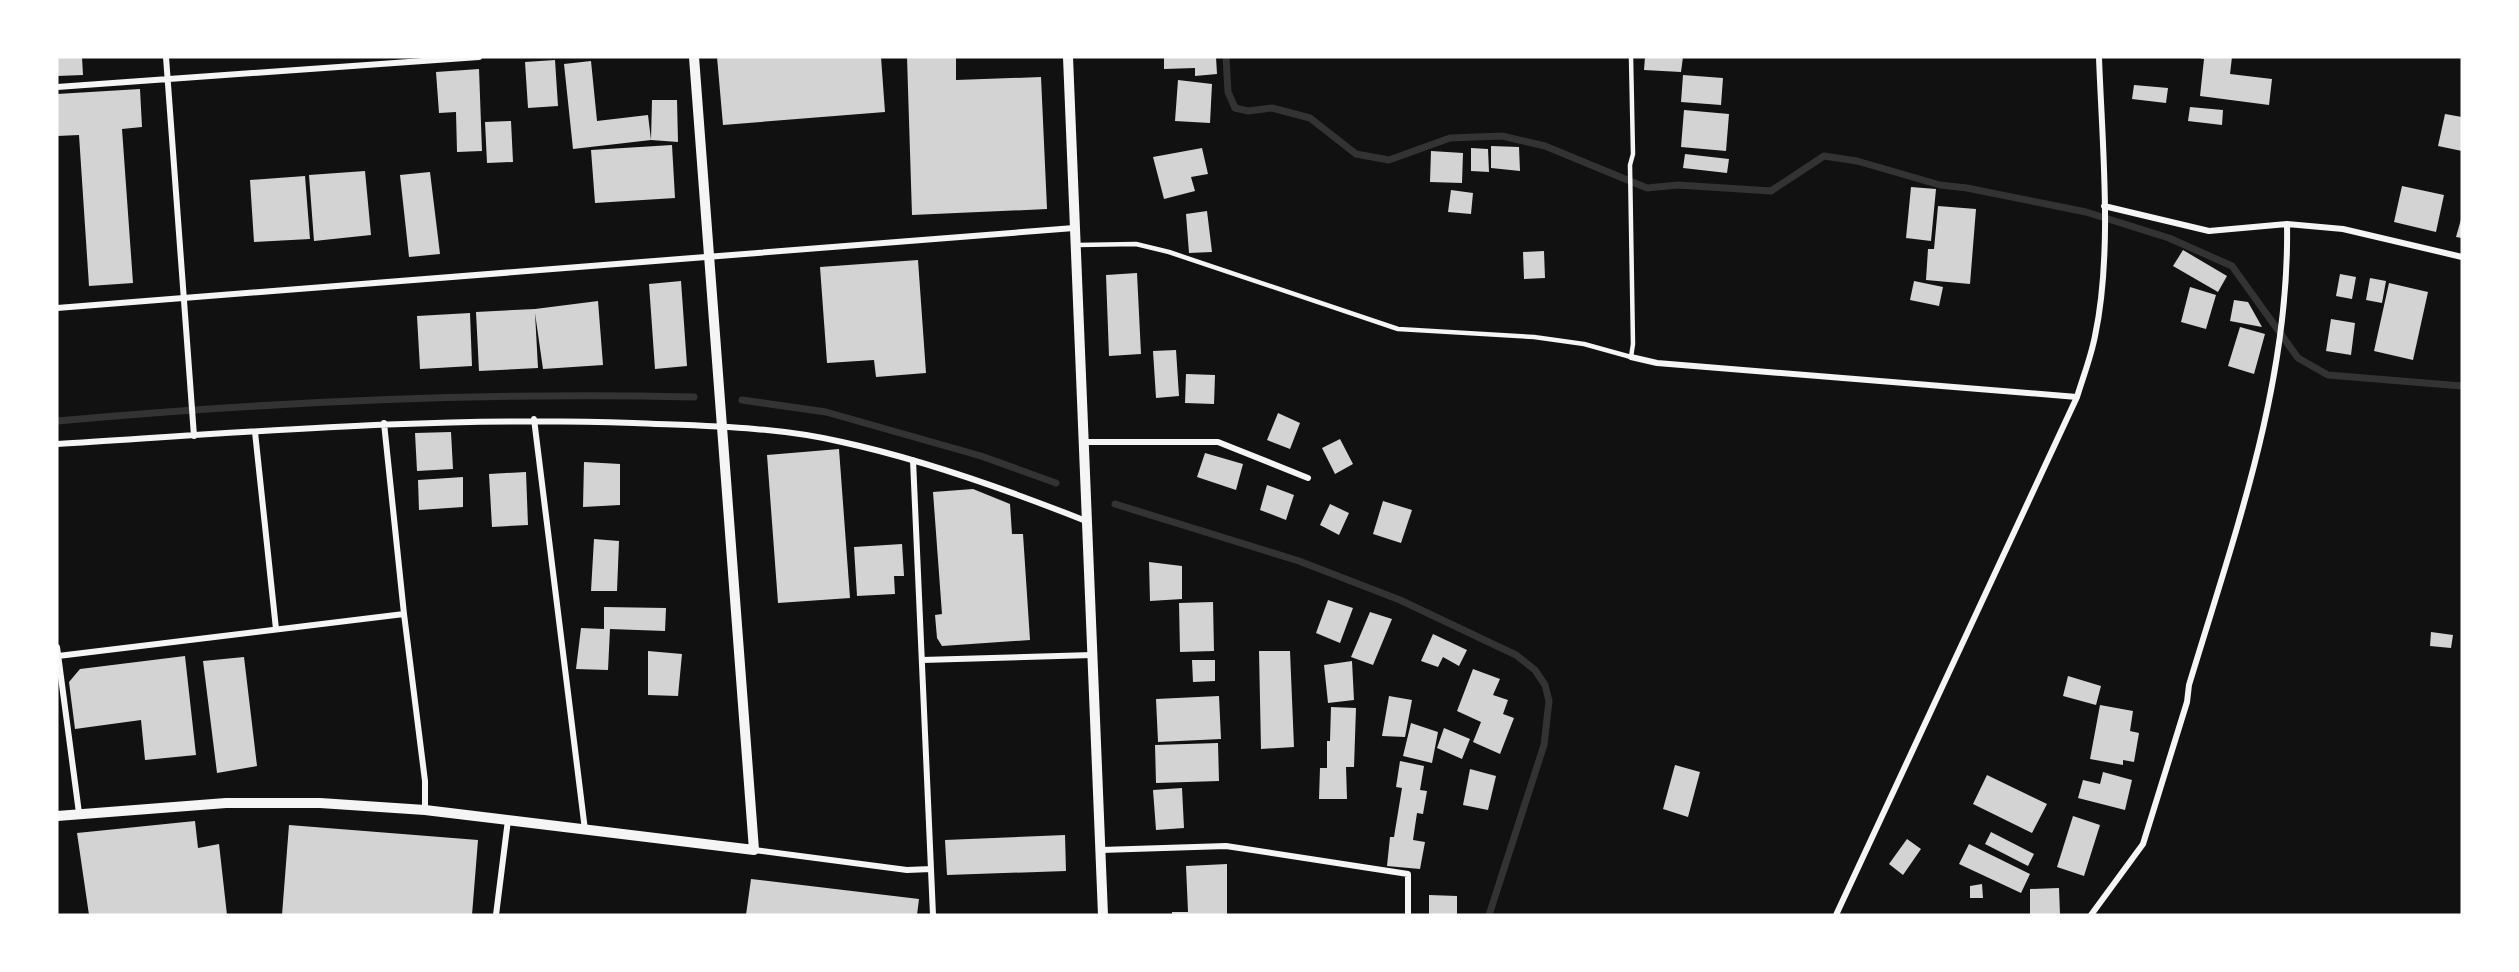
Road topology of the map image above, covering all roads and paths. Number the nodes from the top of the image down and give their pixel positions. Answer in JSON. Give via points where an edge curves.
{"nodes":[{"id":1,"x":166,"y":57,"type":"edge"},
{"id":2,"x":478,"y":57,"type":"edge"},
{"id":3,"x":694,"y":57,"type":"edge"},
{"id":4,"x":1068,"y":57,"type":"edge"},
{"id":5,"x":1631,"y":57,"type":"edge"},
{"id":6,"x":2099,"y":57,"type":"edge"},
{"id":7,"x":168,"y":78,"type":"junction"},
{"id":8,"x":57,"y":87,"type":"edge"},
{"id":9,"x":2104,"y":206,"type":"junction"},
{"id":10,"x":2287,"y":224,"type":"junction"},
{"id":11,"x":1074,"y":228,"type":"junction"},
{"id":12,"x":1076,"y":245,"type":"junction"},
{"id":13,"x":2462,"y":257,"type":"edge"},
{"id":14,"x":709,"y":258,"type":"junction"},
{"id":15,"x":185,"y":298,"type":"junction"},
{"id":16,"x":57,"y":308,"type":"edge"},
{"id":17,"x":1631,"y":357,"type":"junction"},
{"id":18,"x":2077,"y":397,"type":"junction"},
{"id":19,"x":534,"y":419,"type":"junction"},
{"id":20,"x":384,"y":423,"type":"junction"},
{"id":21,"x":721,"y":426,"type":"junction"},
{"id":22,"x":255,"y":432,"type":"junction"},
{"id":23,"x":194,"y":436,"type":"junction"},
{"id":24,"x":1083,"y":442,"type":"junction"},
{"id":25,"x":57,"y":444,"type":"edge"},
{"id":26,"x":913,"y":460,"type":"junction"},
{"id":27,"x":1308,"y":478,"type":"dead end"},
{"id":28,"x":1086,"y":521,"type":"junction"},
{"id":29,"x":404,"y":614,"type":"junction"},
{"id":30,"x":276,"y":630,"type":"junction"},
{"id":31,"x":57,"y":647,"type":"edge"},
{"id":32,"x":1092,"y":655,"type":"junction"},
{"id":33,"x":58,"y":656,"type":"edge"},
{"id":34,"x":922,"y":660,"type":"junction"},
{"id":35,"x":425,"y":810,"type":"junction"},
{"id":36,"x":79,"y":813,"type":"junction"},
{"id":37,"x":57,"y":816,"type":"edge"},
{"id":38,"x":508,"y":820,"type":"junction"},
{"id":39,"x":585,"y":831,"type":"junction"},
{"id":40,"x":754,"y":850,"type":"junction"},
{"id":41,"x":1101,"y":850,"type":"junction"},
{"id":42,"x":931,"y":869,"type":"junction"},
{"id":43,"x":496,"y":915,"type":"edge"},
{"id":44,"x":933,"y":915,"type":"edge"},
{"id":45,"x":1103,"y":915,"type":"edge"},
{"id":46,"x":1408,"y":915,"type":"edge"},
{"id":47,"x":1836,"y":915,"type":"edge"},
{"id":48,"x":2091,"y":915,"type":"edge"}],
"edges":[{"from":1,"to":7,"type":"street"},
{"from":2,"to":7,"type":"street"},
{"from":3,"to":14,"type":"street"},
{"from":4,"to":11,"type":"street"},
{"from":5,"to":17,"type":"lane"},
{"from":6,"to":9,"type":"street"},
{"from":7,"to":8,"type":"street"},
{"from":7,"to":15,"type":"street"},
{"from":9,"to":10,"type":"street","via":[[2210,231]]},
{"from":9,"to":18,"type":"street","via":[[2095,336]]},
{"from":10,"to":13,"type":"street","via":[[2343,229]]},
{"from":10,"to":48,"type":"street","via":[[2283,317],[2247,493],[2143,844]]},
{"from":11,"to":12,"type":"street"},
{"from":11,"to":14,"type":"street"},
{"from":12,"to":17,"type":"lane","via":[[1136,244],[1169,252],[1398,329],[1534,337],[1584,344]]},
{"from":12,"to":24,"type":"street"},
{"from":14,"to":15,"type":"street"},
{"from":14,"to":21,"type":"street"},
{"from":15,"to":16,"type":"street"},
{"from":15,"to":23,"type":"street"},
{"from":17,"to":18,"type":"street","via":[[1657,363]]},
{"from":18,"to":47,"type":"street"},
{"from":19,"to":20,"type":"street"},
{"from":19,"to":21,"type":"street"},
{"from":19,"to":39,"type":"street"},
{"from":20,"to":22,"type":"street"},
{"from":20,"to":29,"type":"street"},
{"from":21,"to":26,"type":"street","via":[[840,441]]},
{"from":21,"to":40,"type":"street"},
{"from":22,"to":23,"type":"street"},
{"from":22,"to":30,"type":"street"},
{"from":23,"to":25,"type":"street"},
{"from":24,"to":27,"type":"street","via":[[1218,442]]},
{"from":24,"to":28,"type":"street"},
{"from":26,"to":28,"type":"street"},
{"from":26,"to":34,"type":"street"},
{"from":28,"to":32,"type":"street"},
{"from":29,"to":30,"type":"street"},
{"from":29,"to":35,"type":"street","via":[[425,781]]},
{"from":30,"to":33,"type":"street"},
{"from":31,"to":33,"type":"street"},
{"from":32,"to":34,"type":"street"},
{"from":32,"to":41,"type":"street"},
{"from":33,"to":36,"type":"street"},
{"from":34,"to":42,"type":"street"},
{"from":35,"to":36,"type":"street","via":[[320,803],[226,803]]},
{"from":35,"to":38,"type":"street"},
{"from":36,"to":37,"type":"street"},
{"from":38,"to":39,"type":"street"},
{"from":38,"to":43,"type":"street"},
{"from":39,"to":40,"type":"street"},
{"from":40,"to":42,"type":"street","via":[[907,870]]},
{"from":41,"to":45,"type":"street"},
{"from":41,"to":46,"type":"street","via":[[1226,846],[1408,874]]},
{"from":42,"to":44,"type":"street"}]}
